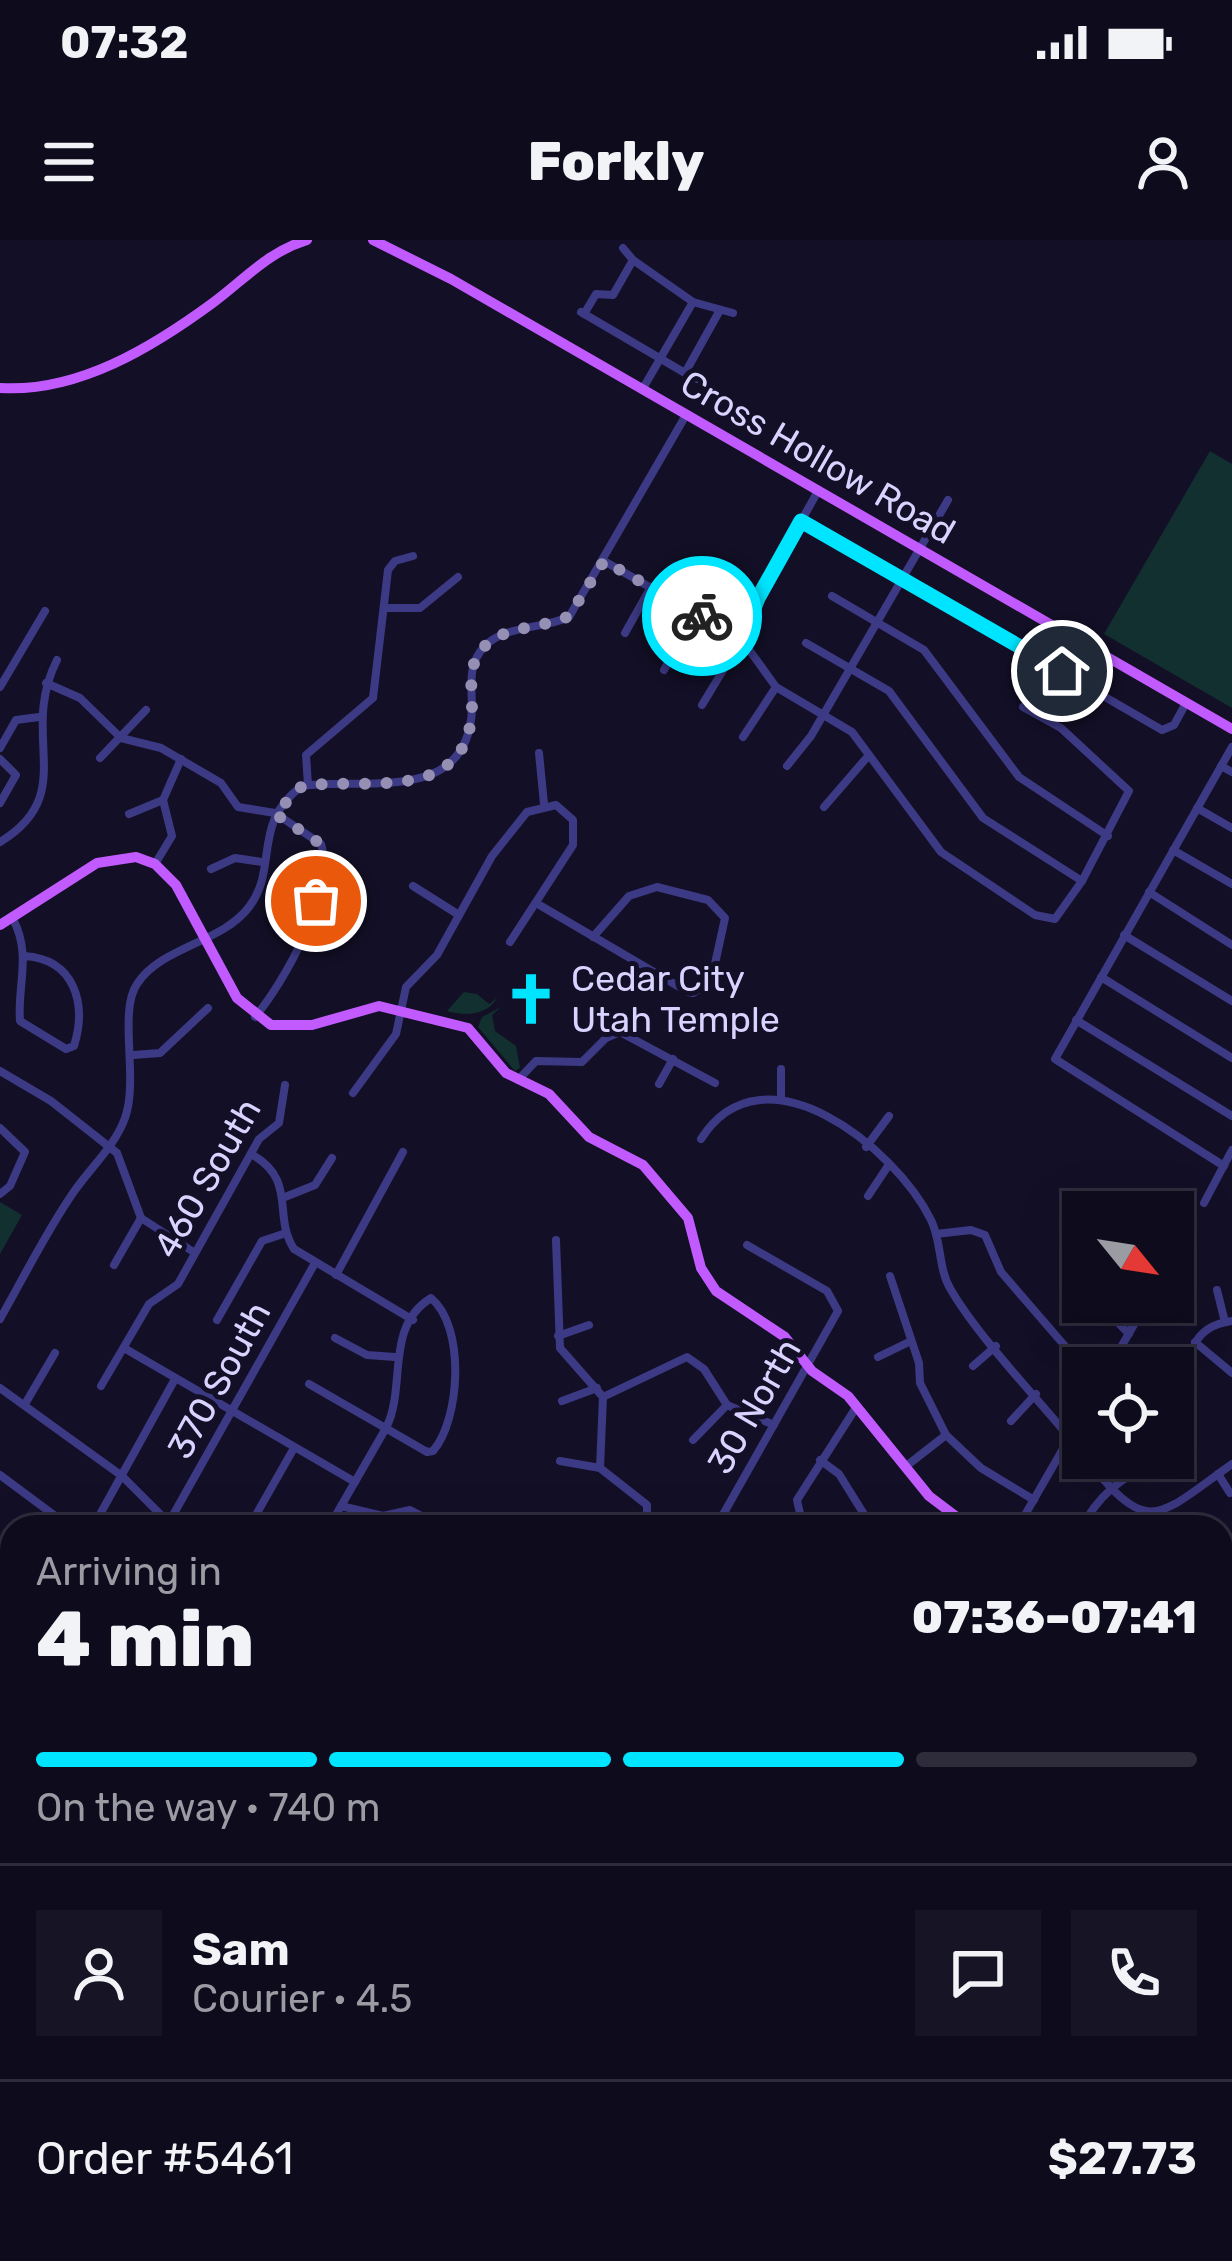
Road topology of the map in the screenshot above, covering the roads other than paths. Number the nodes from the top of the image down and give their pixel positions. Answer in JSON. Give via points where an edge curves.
{"nodes":[{"id":1,"x":307,"y":240,"type":"edge"},
{"id":2,"x":373,"y":240,"type":"edge"},
{"id":3,"x":623,"y":248,"type":"dead end"},
{"id":4,"x":633,"y":260,"type":"junction"},
{"id":5,"x":693,"y":302,"type":"junction"},
{"id":6,"x":720,"y":310,"type":"junction"},
{"id":7,"x":733,"y":313,"type":"dead end"},
{"id":8,"x":660,"y":358,"type":"junction"},
{"id":9,"x":685,"y":373,"type":"junction"},
{"id":10,"x":697,"y":379,"type":"dead end"},
{"id":11,"x":0,"y":388,"type":"edge"},
{"id":12,"x":642,"y":390,"type":"junction"},
{"id":13,"x":686,"y":415,"type":"junction"},
{"id":14,"x":818,"y":491,"type":"junction"},
{"id":15,"x":948,"y":500,"type":"dead end"},
{"id":16,"x":801,"y":521,"type":"junction"},
{"id":17,"x":919,"y":550,"type":"junction"},
{"id":18,"x":413,"y":556,"type":"dead end"},
{"id":19,"x":604,"y":561,"type":"junction"},
{"id":20,"x":458,"y":577,"type":"dead end"},
{"id":21,"x":902,"y":579,"type":"junction"},
{"id":22,"x":651,"y":587,"type":"junction"},
{"id":23,"x":832,"y":596,"type":"dead end"},
{"id":24,"x":383,"y":608,"type":"junction"},
{"id":25,"x":45,"y":610,"type":"dead end"},
{"id":26,"x":697,"y":614,"type":"junction"},
{"id":27,"x":877,"y":622,"type":"junction"},
{"id":28,"x":625,"y":633,"type":"dead end"},
{"id":29,"x":742,"y":640,"type":"junction"},
{"id":30,"x":1076,"y":640,"type":"junction"},
{"id":31,"x":806,"y":643,"type":"dead end"},
{"id":32,"x":57,"y":660,"type":"dead end"},
{"id":33,"x":850,"y":668,"type":"junction"},
{"id":34,"x":664,"y":670,"type":"dead end"},
{"id":35,"x":1062,"y":671,"type":"junction"},
{"id":36,"x":46,"y":683,"type":"junction"},
{"id":37,"x":0,"y":687,"type":"edge"},
{"id":38,"x":776,"y":687,"type":"junction"},
{"id":39,"x":1186,"y":703,"type":"junction"},
{"id":40,"x":702,"y":705,"type":"dead end"},
{"id":41,"x":1023,"y":706,"type":"dead end"},
{"id":42,"x":146,"y":710,"type":"dead end"},
{"id":43,"x":824,"y":715,"type":"junction"},
{"id":44,"x":39,"y":717,"type":"junction"},
{"id":45,"x":1045,"y":718,"type":"junction"},
{"id":46,"x":1232,"y":729,"type":"edge"},
{"id":47,"x":121,"y":737,"type":"junction"},
{"id":48,"x":743,"y":737,"type":"dead end"},
{"id":49,"x":1232,"y":747,"type":"edge"},
{"id":50,"x":0,"y":748,"type":"edge"},
{"id":51,"x":539,"y":753,"type":"dead end"},
{"id":52,"x":869,"y":755,"type":"junction"},
{"id":53,"x":100,"y":758,"type":"dead end"},
{"id":54,"x":0,"y":759,"type":"edge"},
{"id":55,"x":181,"y":760,"type":"junction"},
{"id":56,"x":787,"y":766,"type":"dead end"},
{"id":57,"x":1221,"y":766,"type":"junction"},
{"id":58,"x":1232,"y":772,"type":"edge"},
{"id":59,"x":308,"y":785,"type":"junction"},
{"id":60,"x":163,"y":800,"type":"junction"},
{"id":61,"x":0,"y":803,"type":"edge"},
{"id":62,"x":544,"y":803,"type":"junction"},
{"id":63,"x":824,"y":807,"type":"dead end"},
{"id":64,"x":1197,"y":808,"type":"junction"},
{"id":65,"x":129,"y":814,"type":"dead end"},
{"id":66,"x":275,"y":814,"type":"junction"},
{"id":67,"x":1232,"y":828,"type":"edge"},
{"id":68,"x":1108,"y":836,"type":"junction"},
{"id":69,"x":0,"y":842,"type":"edge"},
{"id":70,"x":1173,"y":850,"type":"junction"},
{"id":71,"x":262,"y":862,"type":"junction"},
{"id":72,"x":155,"y":864,"type":"junction"},
{"id":73,"x":211,"y":869,"type":"dead end"},
{"id":74,"x":1082,"y":881,"type":"junction"},
{"id":75,"x":1232,"y":884,"type":"edge"},
{"id":76,"x":413,"y":886,"type":"dead end"},
{"id":77,"x":1149,"y":892,"type":"junction"},
{"id":78,"x":536,"y":903,"type":"junction"},
{"id":79,"x":459,"y":915,"type":"junction"},
{"id":80,"x":13,"y":919,"type":"junction"},
{"id":81,"x":0,"y":926,"type":"edge"},
{"id":82,"x":1124,"y":935,"type":"junction"},
{"id":83,"x":593,"y":937,"type":"junction"},
{"id":84,"x":206,"y":938,"type":"junction"},
{"id":85,"x":509,"y":942,"type":"dead end"},
{"id":86,"x":1232,"y":945,"type":"edge"},
{"id":87,"x":24,"y":956,"type":"junction"},
{"id":88,"x":1100,"y":976,"type":"junction"},
{"id":89,"x":1232,"y":1001,"type":"edge"},
{"id":90,"x":208,"y":1008,"type":"dead end"},
{"id":91,"x":398,"y":1008,"type":"junction"},
{"id":92,"x":255,"y":1017,"type":"junction"},
{"id":93,"x":1076,"y":1020,"type":"junction"},
{"id":94,"x":133,"y":1055,"type":"junction"},
{"id":95,"x":674,"y":1058,"type":"junction"},
{"id":96,"x":1232,"y":1058,"type":"edge"},
{"id":97,"x":781,"y":1069,"type":"dead end"},
{"id":98,"x":0,"y":1071,"type":"edge"},
{"id":99,"x":518,"y":1080,"type":"junction"},
{"id":100,"x":716,"y":1083,"type":"dead end"},
{"id":101,"x":659,"y":1084,"type":"dead end"},
{"id":102,"x":285,"y":1085,"type":"dead end"},
{"id":103,"x":353,"y":1093,"type":"dead end"},
{"id":104,"x":781,"y":1100,"type":"junction"},
{"id":105,"x":889,"y":1116,"type":"dead end"},
{"id":106,"x":1232,"y":1116,"type":"edge"},
{"id":107,"x":0,"y":1128,"type":"edge"},
{"id":108,"x":701,"y":1139,"type":"dead end"},
{"id":109,"x":109,"y":1146,"type":"junction"},
{"id":110,"x":866,"y":1147,"type":"junction"},
{"id":111,"x":1232,"y":1150,"type":"edge"},
{"id":112,"x":251,"y":1154,"type":"junction"},
{"id":113,"x":400,"y":1157,"type":"dead end"},
{"id":114,"x":332,"y":1158,"type":"dead end"},
{"id":115,"x":888,"y":1166,"type":"junction"},
{"id":116,"x":1224,"y":1166,"type":"junction"},
{"id":117,"x":0,"y":1194,"type":"edge"},
{"id":118,"x":868,"y":1196,"type":"dead end"},
{"id":119,"x":285,"y":1197,"type":"junction"},
{"id":120,"x":1204,"y":1203,"type":"dead end"},
{"id":121,"x":141,"y":1218,"type":"junction"},
{"id":122,"x":286,"y":1233,"type":"junction"},
{"id":123,"x":936,"y":1234,"type":"junction"},
{"id":124,"x":556,"y":1240,"type":"dead end"},
{"id":125,"x":747,"y":1245,"type":"dead end"},
{"id":126,"x":193,"y":1251,"type":"junction"},
{"id":127,"x":315,"y":1263,"type":"junction"},
{"id":128,"x":114,"y":1265,"type":"dead end"},
{"id":129,"x":336,"y":1275,"type":"junction"},
{"id":130,"x":890,"y":1276,"type":"dead end"},
{"id":131,"x":1217,"y":1290,"type":"dead end"},
{"id":132,"x":0,"y":1319,"type":"edge"},
{"id":133,"x":218,"y":1320,"type":"dead end"},
{"id":134,"x":413,"y":1320,"type":"junction"},
{"id":135,"x":1228,"y":1322,"type":"edge"},
{"id":136,"x":1118,"y":1323,"type":"edge"},
{"id":137,"x":1135,"y":1323,"type":"edge"},
{"id":138,"x":590,"y":1324,"type":"dead end"},
{"id":139,"x":1129,"y":1334,"type":"junction"},
{"id":140,"x":558,"y":1336,"type":"junction"},
{"id":141,"x":335,"y":1338,"type":"dead end"},
{"id":142,"x":908,"y":1342,"type":"junction"},
{"id":143,"x":1195,"y":1342,"type":"junction"},
{"id":144,"x":997,"y":1346,"type":"junction"},
{"id":145,"x":1066,"y":1347,"type":"edge"},
{"id":146,"x":1121,"y":1347,"type":"edge"},
{"id":147,"x":1193,"y":1347,"type":"edge"},
{"id":148,"x":124,"y":1348,"type":"junction"},
{"id":149,"x":55,"y":1353,"type":"dead end"},
{"id":150,"x":395,"y":1358,"type":"junction"},
{"id":151,"x":878,"y":1358,"type":"dead end"},
{"id":152,"x":808,"y":1366,"type":"junction"},
{"id":153,"x":973,"y":1366,"type":"dead end"},
{"id":154,"x":1232,"y":1373,"type":"edge"},
{"id":155,"x":175,"y":1379,"type":"junction"},
{"id":156,"x":309,"y":1384,"type":"dead end"},
{"id":157,"x":101,"y":1386,"type":"dead end"},
{"id":158,"x":0,"y":1388,"type":"edge"},
{"id":159,"x":600,"y":1392,"type":"junction"},
{"id":160,"x":1036,"y":1394,"type":"junction"},
{"id":161,"x":562,"y":1401,"type":"dead end"},
{"id":162,"x":26,"y":1404,"type":"junction"},
{"id":163,"x":727,"y":1405,"type":"junction"},
{"id":164,"x":857,"y":1406,"type":"junction"},
{"id":165,"x":232,"y":1413,"type":"junction"},
{"id":166,"x":1011,"y":1421,"type":"dead end"},
{"id":167,"x":774,"y":1425,"type":"junction"},
{"id":168,"x":386,"y":1428,"type":"junction"},
{"id":169,"x":1062,"y":1428,"type":"edge"},
{"id":170,"x":946,"y":1435,"type":"junction"},
{"id":171,"x":693,"y":1440,"type":"dead end"},
{"id":172,"x":294,"y":1448,"type":"junction"},
{"id":173,"x":1062,"y":1452,"type":"edge"},
{"id":174,"x":820,"y":1460,"type":"junction"},
{"id":175,"x":560,"y":1461,"type":"dead end"},
{"id":176,"x":1232,"y":1464,"type":"edge"},
{"id":177,"x":905,"y":1467,"type":"junction"},
{"id":178,"x":600,"y":1468,"type":"junction"},
{"id":179,"x":0,"y":1474,"type":"edge"},
{"id":180,"x":1218,"y":1474,"type":"junction"},
{"id":181,"x":122,"y":1476,"type":"junction"},
{"id":182,"x":1102,"y":1479,"type":"edge"},
{"id":183,"x":1123,"y":1479,"type":"edge"},
{"id":184,"x":355,"y":1482,"type":"junction"},
{"id":185,"x":1110,"y":1489,"type":"junction"},
{"id":186,"x":1230,"y":1492,"type":"edge"},
{"id":187,"x":1034,"y":1500,"type":"junction"},
{"id":188,"x":341,"y":1506,"type":"junction"},
{"id":189,"x":1147,"y":1513,"type":"joint"},
{"id":190,"x":54,"y":1515,"type":"edge"},
{"id":191,"x":100,"y":1515,"type":"edge"},
{"id":192,"x":161,"y":1515,"type":"edge"},
{"id":193,"x":176,"y":1515,"type":"edge"},
{"id":194,"x":255,"y":1515,"type":"edge"},
{"id":195,"x":336,"y":1515,"type":"edge"},
{"id":196,"x":420,"y":1515,"type":"edge"},
{"id":197,"x":647,"y":1515,"type":"edge"},
{"id":198,"x":723,"y":1515,"type":"edge"},
{"id":199,"x":798,"y":1515,"type":"edge"},
{"id":200,"x":865,"y":1515,"type":"edge"},
{"id":201,"x":947,"y":1515,"type":"edge"},
{"id":202,"x":1025,"y":1515,"type":"edge"},
{"id":203,"x":1089,"y":1515,"type":"edge"}],
"edges":[{"from":1,"to":11,"type":"main road","via":[[260,262],[127,356],[60,384]]},
{"from":2,"to":12,"type":"main road","name":"Cross Hollow Road"},
{"from":3,"to":4,"type":"street"},
{"from":4,"to":5,"type":"street"},
{"from":4,"to":8,"type":"street","via":[[613,295],[596,294],[583,314]]},
{"from":5,"to":6,"type":"street"},
{"from":5,"to":8,"type":"street"},
{"from":6,"to":7,"type":"street"},
{"from":6,"to":9,"type":"street"},
{"from":8,"to":9,"type":"street"},
{"from":8,"to":12,"type":"street"},
{"from":9,"to":10,"type":"street"},
{"from":12,"to":13,"type":"main road","name":"Cross Hollow Road"},
{"from":13,"to":14,"type":"main road","name":"Cross Hollow Road"},
{"from":13,"to":19,"type":"street"},
{"from":14,"to":16,"type":"street"},
{"from":14,"to":17,"type":"main road","name":"Cross Hollow Road"},
{"from":15,"to":17,"type":"street"},
{"from":16,"to":21,"type":"street"},
{"from":16,"to":29,"type":"street"},
{"from":17,"to":21,"type":"street"},
{"from":17,"to":30,"type":"main road","name":"Cross Hollow Road"},
{"from":18,"to":24,"type":"street","via":[[388,570]]},
{"from":19,"to":22,"type":"street"},
{"from":19,"to":59,"type":"street","via":[[569,616],[484,646],[470,680],[468,732],[442,767],[406,784]]},
{"from":20,"to":24,"type":"street","via":[[420,608]]},
{"from":21,"to":27,"type":"street"},
{"from":21,"to":35,"type":"street"},
{"from":22,"to":26,"type":"street"},
{"from":22,"to":28,"type":"street"},
{"from":23,"to":27,"type":"street"},
{"from":24,"to":59,"type":"street","via":[[373,698],[306,755]]},
{"from":25,"to":37,"type":"street"},
{"from":26,"to":29,"type":"street"},
{"from":26,"to":34,"type":"street"},
{"from":27,"to":33,"type":"street"},
{"from":27,"to":68,"type":"street","via":[[925,650],[1019,777]]},
{"from":29,"to":38,"type":"street"},
{"from":29,"to":40,"type":"street"},
{"from":30,"to":35,"type":"street"},
{"from":30,"to":39,"type":"main road","name":"Cross Hollow Road"},
{"from":31,"to":33,"type":"street"},
{"from":32,"to":36,"type":"street"},
{"from":33,"to":43,"type":"street"},
{"from":33,"to":74,"type":"street","via":[[889,691],[983,818]]},
{"from":35,"to":39,"type":"street","via":[[1162,730]]},
{"from":35,"to":45,"type":"street"},
{"from":36,"to":44,"type":"street"},
{"from":36,"to":47,"type":"street","via":[[80,698]]},
{"from":38,"to":43,"type":"street"},
{"from":38,"to":48,"type":"street"},
{"from":39,"to":46,"type":"main road","name":"Cross Hollow Road"},
{"from":41,"to":45,"type":"street"},
{"from":42,"to":47,"type":"street"},
{"from":43,"to":52,"type":"street"},
{"from":43,"to":56,"type":"street"},
{"from":44,"to":50,"type":"street","via":[[16,721]]},
{"from":44,"to":69,"type":"street","via":[[42,799]]},
{"from":45,"to":68,"type":"street","via":[[1129,791]]},
{"from":47,"to":53,"type":"street"},
{"from":47,"to":55,"type":"street"},
{"from":49,"to":57,"type":"street"},
{"from":51,"to":62,"type":"street"},
{"from":52,"to":63,"type":"street"},
{"from":52,"to":74,"type":"street","via":[[941,852],[1036,915],[1055,919]]},
{"from":54,"to":61,"type":"street","via":[[16,775]]},
{"from":55,"to":60,"type":"street"},
{"from":55,"to":66,"type":"street","via":[[221,783],[238,808]]},
{"from":57,"to":58,"type":"street"},
{"from":57,"to":64,"type":"street"},
{"from":59,"to":66,"type":"street"},
{"from":60,"to":65,"type":"street"},
{"from":60,"to":72,"type":"street","via":[[172,836]]},
{"from":62,"to":78,"type":"street","via":[[567,811],[576,832]]},
{"from":62,"to":79,"type":"street","via":[[491,856]]},
{"from":64,"to":67,"type":"street"},
{"from":64,"to":70,"type":"street"},
{"from":66,"to":71,"type":"street"},
{"from":66,"to":92,"type":"street","via":[[321,844],[326,873],[306,929]]},
{"from":68,"to":74,"type":"street"},
{"from":70,"to":75,"type":"street"},
{"from":70,"to":77,"type":"street"},
{"from":71,"to":73,"type":"street","via":[[235,858]]},
{"from":71,"to":84,"type":"street","via":[[250,906]]},
{"from":72,"to":80,"type":"main road","via":[[136,857],[97,863]]},
{"from":72,"to":84,"type":"main road"},
{"from":76,"to":79,"type":"street"},
{"from":77,"to":82,"type":"street"},
{"from":77,"to":86,"type":"street"},
{"from":78,"to":83,"type":"street"},
{"from":78,"to":85,"type":"street"},
{"from":79,"to":91,"type":"street"},
{"from":80,"to":81,"type":"main road"},
{"from":80,"to":87,"type":"street"},
{"from":82,"to":88,"type":"street"},
{"from":82,"to":89,"type":"street"},
{"from":83,"to":83,"type":"street","via":[[698,992],[712,982],[725,918],[709,900],[656,887],[629,896]]},
{"from":84,"to":92,"type":"main road"},
{"from":84,"to":94,"type":"street","via":[[135,986]]},
{"from":87,"to":87,"type":"street","via":[[20,1021],[66,1049],[74,1046],[75,981]]},
{"from":88,"to":93,"type":"street"},
{"from":88,"to":96,"type":"street"},
{"from":90,"to":94,"type":"street","via":[[160,1052]]},
{"from":91,"to":92,"type":"main road","via":[[298,1028]]},
{"from":91,"to":99,"type":"main road","via":[[468,1028]]},
{"from":91,"to":103,"type":"street","via":[[396,1034]]},
{"from":93,"to":106,"type":"street"},
{"from":93,"to":116,"type":"street","via":[[1055,1060]]},
{"from":94,"to":109,"type":"street","via":[[134,1093]]},
{"from":95,"to":99,"type":"street","via":[[620,1032],[582,1062],[536,1061]]},
{"from":95,"to":100,"type":"street"},
{"from":95,"to":101,"type":"street"},
{"from":97,"to":104,"type":"street"},
{"from":98,"to":109,"type":"street"},
{"from":99,"to":152,"type":"main road","via":[[554,1097],[589,1137],[644,1165],[688,1218],[701,1268],[728,1300],[785,1336]]},
{"from":102,"to":112,"type":"street","name":"460 South","via":[[282,1116]]},
{"from":104,"to":108,"type":"street","via":[[724,1112]]},
{"from":104,"to":110,"type":"street","via":[[829,1117]]},
{"from":105,"to":110,"type":"street"},
{"from":107,"to":117,"type":"street","via":[[25,1152]]},
{"from":109,"to":121,"type":"street","via":[[122,1159]]},
{"from":109,"to":132,"type":"street"},
{"from":110,"to":115,"type":"street"},
{"from":111,"to":116,"type":"street"},
{"from":112,"to":119,"type":"street"},
{"from":112,"to":126,"type":"street","name":"460 South"},
{"from":113,"to":129,"type":"street"},
{"from":114,"to":119,"type":"street","via":[[315,1185]]},
{"from":115,"to":118,"type":"street"},
{"from":115,"to":123,"type":"street"},
{"from":116,"to":120,"type":"street"},
{"from":119,"to":122,"type":"street"},
{"from":121,"to":126,"type":"street"},
{"from":121,"to":128,"type":"street"},
{"from":122,"to":127,"type":"street","via":[[293,1249]]},
{"from":122,"to":133,"type":"street","via":[[262,1240]]},
{"from":123,"to":144,"type":"street","via":[[950,1288]]},
{"from":123,"to":145,"type":"street","via":[[985,1235],[1000,1272]]},
{"from":124,"to":140,"type":"street"},
{"from":125,"to":152,"type":"street","name":"30 North","via":[[827,1291],[838,1311]]},
{"from":126,"to":148,"type":"street","name":"460 South","via":[[178,1284],[149,1304]]},
{"from":127,"to":129,"type":"street"},
{"from":127,"to":165,"type":"street","name":"370 South"},
{"from":129,"to":134,"type":"street"},
{"from":130,"to":142,"type":"street"},
{"from":131,"to":135,"type":"street"},
{"from":134,"to":150,"type":"street"},
{"from":134,"to":168,"type":"street","via":[[431,1298],[439,1304],[452,1344],[449,1427],[433,1451]]},
{"from":135,"to":143,"type":"street"},
{"from":136,"to":139,"type":"street"},
{"from":137,"to":139,"type":"street"},
{"from":138,"to":140,"type":"street"},
{"from":139,"to":146,"type":"street"},
{"from":140,"to":159,"type":"street","via":[[565,1357]]},
{"from":141,"to":150,"type":"street","via":[[367,1355]]},
{"from":142,"to":151,"type":"street"},
{"from":142,"to":170,"type":"street"},
{"from":143,"to":147,"type":"street"},
{"from":143,"to":154,"type":"street"},
{"from":144,"to":153,"type":"street"},
{"from":144,"to":160,"type":"street"},
{"from":148,"to":155,"type":"street"},
{"from":148,"to":157,"type":"street","name":"460 South"},
{"from":149,"to":162,"type":"street"},
{"from":150,"to":168,"type":"street","via":[[396,1402]]},
{"from":152,"to":164,"type":"main road"},
{"from":152,"to":167,"type":"street","name":"30 North"},
{"from":155,"to":165,"type":"street"},
{"from":155,"to":181,"type":"street"},
{"from":156,"to":168,"type":"street"},
{"from":158,"to":162,"type":"street"},
{"from":159,"to":161,"type":"street"},
{"from":159,"to":163,"type":"street","via":[[687,1357]]},
{"from":159,"to":178,"type":"street"},
{"from":160,"to":166,"type":"street"},
{"from":160,"to":169,"type":"street"},
{"from":162,"to":181,"type":"street"},
{"from":163,"to":167,"type":"street"},
{"from":163,"to":171,"type":"street"},
{"from":164,"to":174,"type":"street"},
{"from":164,"to":177,"type":"main road"},
{"from":165,"to":172,"type":"street"},
{"from":165,"to":193,"type":"street","name":"370 South"},
{"from":167,"to":198,"type":"street","name":"30 North"},
{"from":168,"to":184,"type":"street"},
{"from":170,"to":177,"type":"street"},
{"from":170,"to":187,"type":"street"},
{"from":172,"to":184,"type":"street"},
{"from":172,"to":194,"type":"street"},
{"from":173,"to":187,"type":"street"},
{"from":174,"to":199,"type":"street"},
{"from":174,"to":200,"type":"street"},
{"from":175,"to":178,"type":"street"},
{"from":176,"to":180,"type":"street"},
{"from":177,"to":201,"type":"main road"},
{"from":178,"to":197,"type":"street","via":[[647,1505]]},
{"from":179,"to":190,"type":"street"},
{"from":180,"to":186,"type":"street"},
{"from":180,"to":189,"type":"street"},
{"from":181,"to":191,"type":"street"},
{"from":181,"to":192,"type":"street"},
{"from":182,"to":185,"type":"street"},
{"from":183,"to":185,"type":"street"},
{"from":184,"to":188,"type":"street"},
{"from":185,"to":189,"type":"street"},
{"from":185,"to":203,"type":"street"},
{"from":187,"to":202,"type":"street"},
{"from":188,"to":195,"type":"street"},
{"from":188,"to":196,"type":"street"}]}
